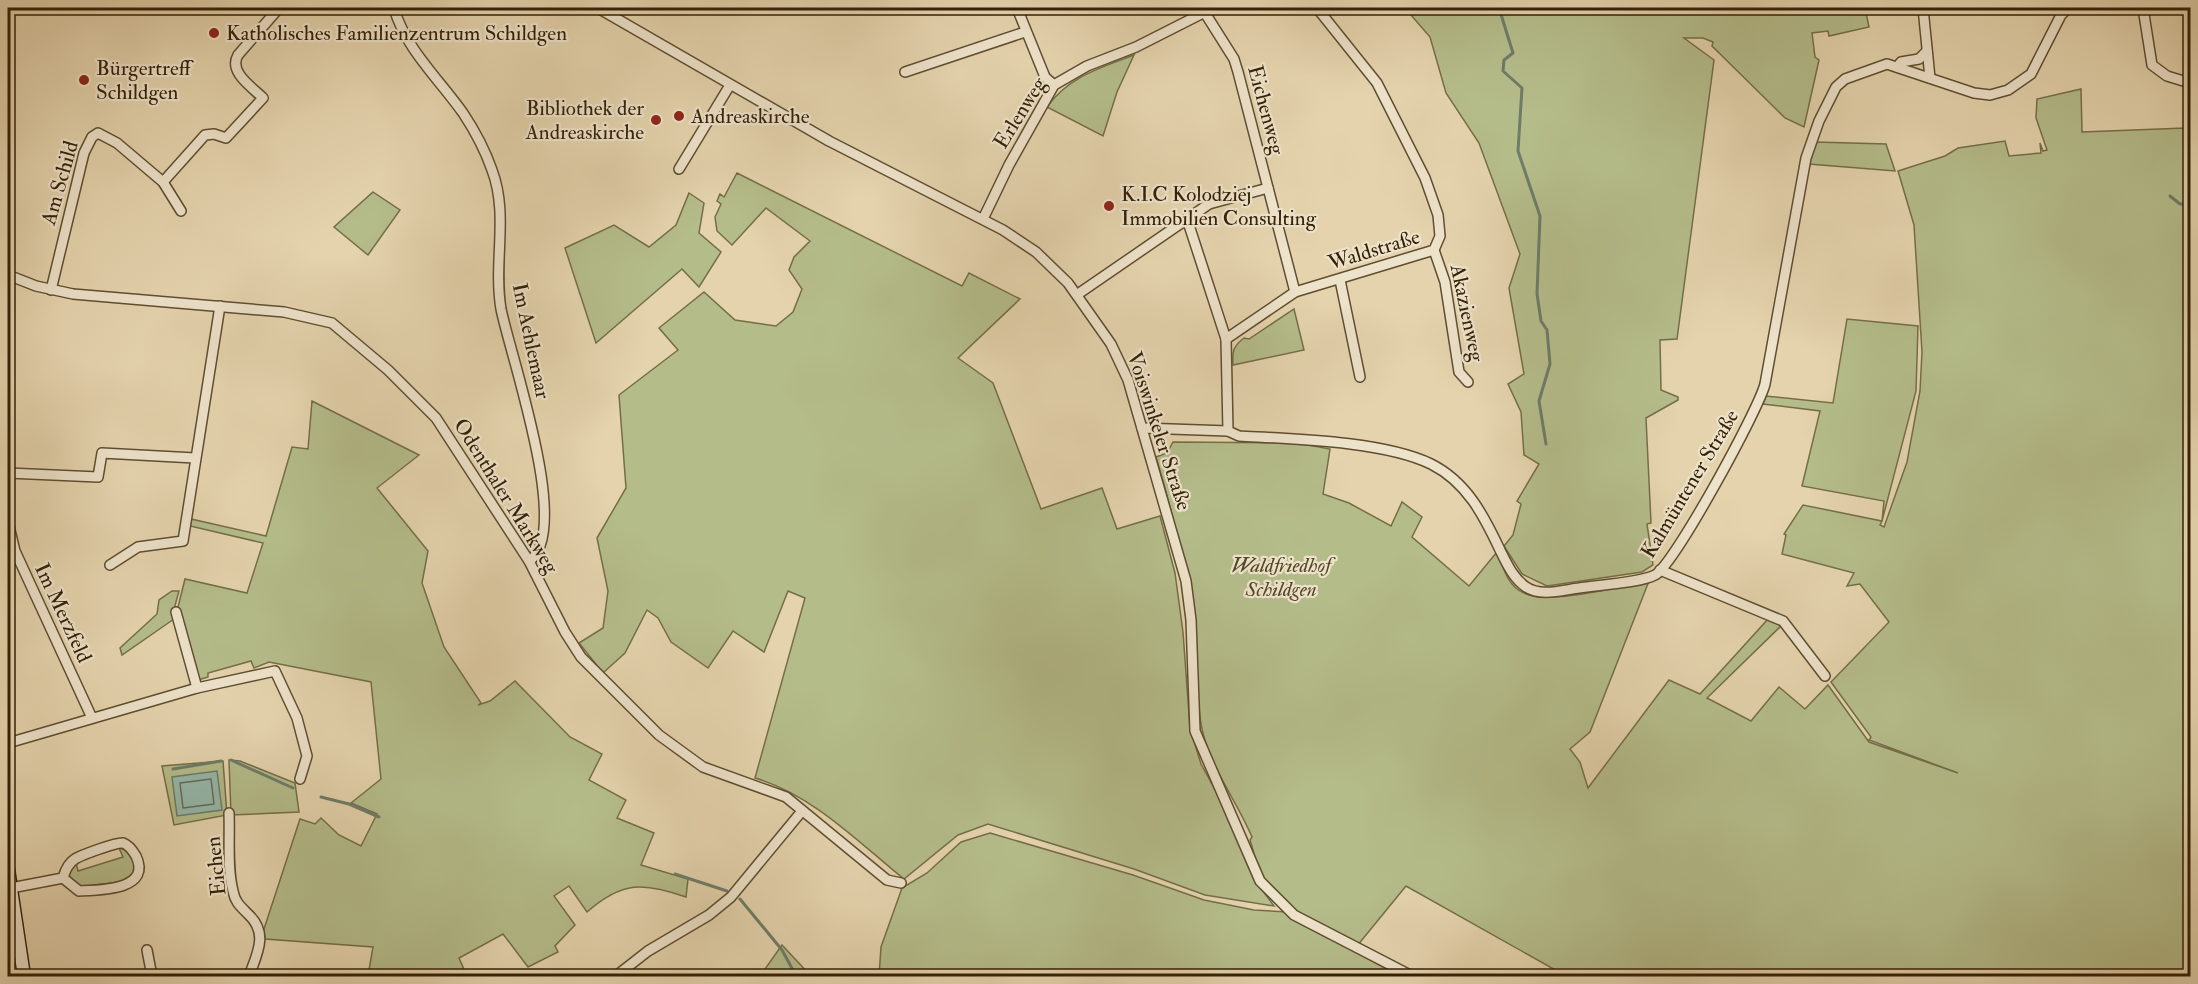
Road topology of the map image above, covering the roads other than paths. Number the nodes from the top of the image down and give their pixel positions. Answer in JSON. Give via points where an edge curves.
{"nodes":[{"id":1,"x":279,"y":8,"type":"edge"},
{"id":2,"x":394,"y":8,"type":"edge"},
{"id":3,"x":598,"y":8,"type":"edge"},
{"id":4,"x":1017,"y":8,"type":"edge"},
{"id":5,"x":1213,"y":8,"type":"edge"},
{"id":6,"x":1317,"y":8,"type":"edge"},
{"id":7,"x":1923,"y":8,"type":"edge"},
{"id":8,"x":2068,"y":8,"type":"edge"},
{"id":9,"x":2143,"y":8,"type":"edge"},
{"id":10,"x":1205,"y":13,"type":"junction"},
{"id":11,"x":1025,"y":32,"type":"junction"},
{"id":12,"x":1926,"y":51,"type":"junction"},
{"id":13,"x":1897,"y":67,"type":"junction"},
{"id":14,"x":905,"y":72,"type":"dead end"},
{"id":15,"x":1930,"y":78,"type":"junction"},
{"id":16,"x":2190,"y":83,"type":"edge"},
{"id":17,"x":730,"y":85,"type":"junction"},
{"id":18,"x":1054,"y":85,"type":"junction"},
{"id":19,"x":679,"y":169,"type":"dead end"},
{"id":20,"x":163,"y":182,"type":"junction"},
{"id":21,"x":1268,"y":188,"type":"junction"},
{"id":22,"x":181,"y":211,"type":"dead end"},
{"id":23,"x":983,"y":219,"type":"junction"},
{"id":24,"x":1188,"y":219,"type":"junction"},
{"id":25,"x":1434,"y":250,"type":"junction"},
{"id":26,"x":8,"y":274,"type":"edge"},
{"id":27,"x":1340,"y":280,"type":"junction"},
{"id":28,"x":51,"y":290,"type":"junction"},
{"id":29,"x":1295,"y":292,"type":"junction"},
{"id":30,"x":1078,"y":294,"type":"junction"},
{"id":31,"x":220,"y":306,"type":"junction"},
{"id":32,"x":1226,"y":339,"type":"junction"},
{"id":33,"x":1360,"y":377,"type":"dead end"},
{"id":34,"x":1468,"y":382,"type":"dead end"},
{"id":35,"x":1142,"y":428,"type":"junction"},
{"id":36,"x":1228,"y":431,"type":"junction"},
{"id":37,"x":195,"y":458,"type":"junction"},
{"id":38,"x":8,"y":473,"type":"edge"},
{"id":39,"x":8,"y":522,"type":"edge"},
{"id":40,"x":529,"y":561,"type":"junction"},
{"id":41,"x":110,"y":565,"type":"dead end"},
{"id":42,"x":1660,"y":570,"type":"junction"},
{"id":43,"x":176,"y":612,"type":"dead end"},
{"id":44,"x":1826,"y":676,"type":"dead end"},
{"id":45,"x":197,"y":688,"type":"junction"},
{"id":46,"x":92,"y":718,"type":"junction"},
{"id":47,"x":8,"y":743,"type":"edge"},
{"id":48,"x":300,"y":779,"type":"dead end"},
{"id":49,"x":802,"y":811,"type":"junction"},
{"id":50,"x":229,"y":813,"type":"dead end"},
{"id":51,"x":8,"y":869,"type":"edge"},
{"id":52,"x":63,"y":878,"type":"junction"},
{"id":53,"x":901,"y":883,"type":"dead end"},
{"id":54,"x":11,"y":888,"type":"junction"},
{"id":55,"x":147,"y":950,"type":"dead end"},
{"id":56,"x":24,"y":976,"type":"edge"},
{"id":57,"x":152,"y":976,"type":"edge"},
{"id":58,"x":249,"y":976,"type":"edge"},
{"id":59,"x":615,"y":976,"type":"edge"},
{"id":60,"x":1412,"y":976,"type":"edge"}],
"edges":[{"from":1,"to":20,"type":"street","via":[[235,60],[235,70],[263,98],[226,138],[205,135]]},
{"from":2,"to":40,"type":"street","name":"Im Aehlemaar","via":[[410,42],[477,136],[500,194],[502,310],[530,419],[544,504],[546,533],[541,550]]},
{"from":3,"to":17,"type":"street","name":"Voiswinkeler Straße"},
{"from":4,"to":11,"type":"street"},
{"from":5,"to":10,"type":"street","name":"Erlenweg"},
{"from":6,"to":25,"type":"street","name":"Waldstraße","via":[[1377,83],[1425,178],[1438,215],[1440,236]]},
{"from":7,"to":12,"type":"street"},
{"from":8,"to":15,"type":"street","name":"Kalmüntener Straße","via":[[2031,74],[2010,89],[1980,94]]},
{"from":9,"to":16,"type":"street","via":[[2152,65],[2167,76]]},
{"from":10,"to":18,"type":"street","name":"Erlenweg"},
{"from":10,"to":21,"type":"street","name":"Eichenweg","via":[[1234,59]]},
{"from":11,"to":14,"type":"street"},
{"from":11,"to":18,"type":"street","via":[[1045,77]]},
{"from":12,"to":13,"type":"street","name":"Kalmüntener Straße","via":[[1919,59],[1901,62]]},
{"from":12,"to":15,"type":"street"},
{"from":13,"to":15,"type":"street","name":"Kalmüntener Straße"},
{"from":13,"to":42,"type":"street","name":"Kalmüntener Straße","via":[[1884,65],[1845,79],[1832,93],[1806,158],[1762,395],[1723,470]]},
{"from":17,"to":19,"type":"street"},
{"from":17,"to":23,"type":"street","name":"Voiswinkeler Straße","via":[[829,141]]},
{"from":18,"to":23,"type":"street","name":"Erlenweg"},
{"from":20,"to":22,"type":"street","name":"Am Schild"},
{"from":20,"to":28,"type":"street","name":"Am Schild","via":[[107,136],[98,133],[92,137],[84,153]]},
{"from":21,"to":24,"type":"street","via":[[1209,204]]},
{"from":21,"to":29,"type":"street","name":"Eichenweg"},
{"from":23,"to":30,"type":"street","name":"Voiswinkeler Straße","via":[[1036,252]]},
{"from":24,"to":30,"type":"street"},
{"from":24,"to":32,"type":"street"},
{"from":25,"to":27,"type":"street","name":"Waldstraße"},
{"from":25,"to":34,"type":"street","name":"Akazienweg","via":[[1445,282],[1459,372]]},
{"from":26,"to":28,"type":"street","name":"Odenthaler Markweg"},
{"from":27,"to":29,"type":"street","name":"Waldstraße"},
{"from":27,"to":33,"type":"street"},
{"from":28,"to":31,"type":"street","name":"Odenthaler Markweg"},
{"from":29,"to":32,"type":"street","name":"Waldstraße"},
{"from":30,"to":35,"type":"street","name":"Voiswinkeler Straße","via":[[1123,367]]},
{"from":31,"to":37,"type":"street"},
{"from":31,"to":40,"type":"street","name":"Odenthaler Markweg","via":[[284,312],[332,323],[388,370],[436,418]]},
{"from":32,"to":36,"type":"street"},
{"from":35,"to":36,"type":"street","name":"Kalmüntener Straße"},
{"from":35,"to":60,"type":"street","name":"Voiswinkeler Straße","via":[[1186,581],[1195,731],[1260,881],[1294,915]]},
{"from":36,"to":42,"type":"street","name":"Kalmüntener Straße","via":[[1239,436],[1382,451],[1433,465],[1454,479],[1475,502],[1511,572],[1532,591],[1550,592],[1630,580],[1653,576]]},
{"from":37,"to":38,"type":"street","via":[[102,453],[98,477]]},
{"from":37,"to":41,"type":"street","via":[[183,541],[138,548]]},
{"from":39,"to":46,"type":"street","name":"Im Merzfeld","via":[[15,551]]},
{"from":40,"to":49,"type":"street","name":"Odenthaler Markweg","via":[[581,657],[659,735],[703,768],[772,790]]},
{"from":42,"to":44,"type":"street","via":[[1783,621]]},
{"from":43,"to":45,"type":"street"},
{"from":45,"to":46,"type":"street"},
{"from":45,"to":48,"type":"street","via":[[275,671],[297,718],[307,756]]},
{"from":46,"to":47,"type":"street"},
{"from":49,"to":53,"type":"street","name":"Odenthaler Markweg","via":[[887,880]]},
{"from":49,"to":59,"type":"street","via":[[723,904]]},
{"from":50,"to":58,"type":"street","name":"Eichen","via":[[232,889],[236,903],[257,924],[261,937]]},
{"from":51,"to":54,"type":"main road"},
{"from":52,"to":52,"type":"street","via":[[79,891],[93,891],[129,885],[140,870],[124,843],[75,859]]},
{"from":52,"to":54,"type":"street"},
{"from":54,"to":56,"type":"main road"},
{"from":55,"to":57,"type":"street"}]}
